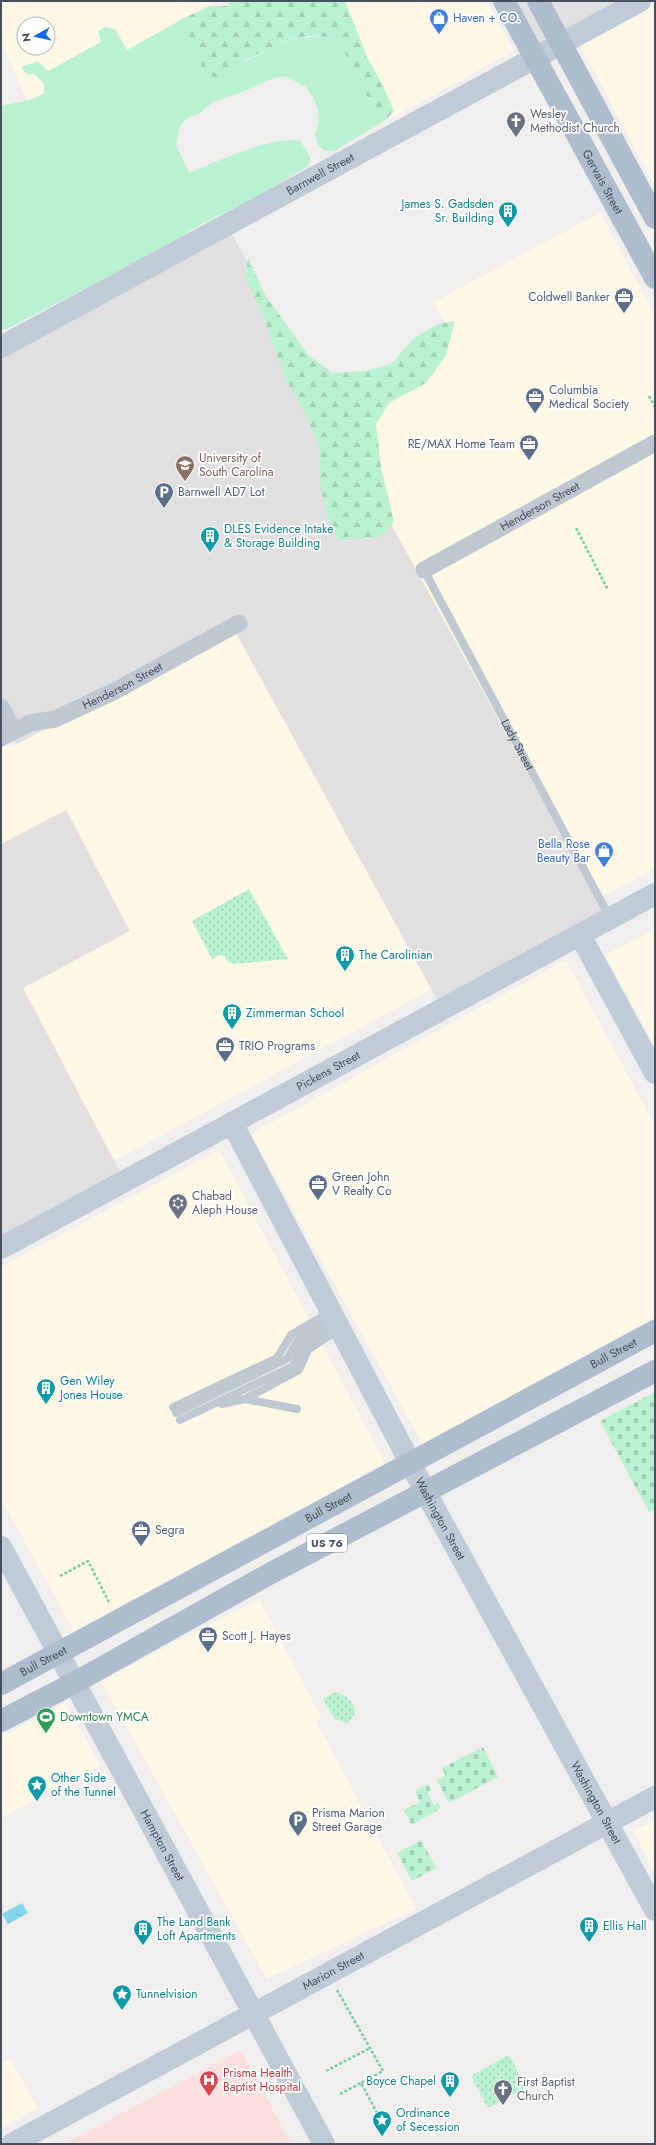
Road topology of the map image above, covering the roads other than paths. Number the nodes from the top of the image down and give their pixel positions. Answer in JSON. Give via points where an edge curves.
{"nodes":[{"id":1,"x":504,"y":1,"type":"edge"},
{"id":2,"x":538,"y":1,"type":"edge"},
{"id":3,"x":640,"y":1,"type":"edge"},
{"id":4,"x":561,"y":44,"type":"junction"},
{"id":5,"x":535,"y":58,"type":"junction"},
{"id":6,"x":655,"y":218,"type":"edge"},
{"id":7,"x":655,"y":278,"type":"edge"},
{"id":8,"x":1,"y":347,"type":"edge"},
{"id":9,"x":655,"y":443,"type":"edge"},
{"id":10,"x":424,"y":570,"type":"joint"},
{"id":11,"x":239,"y":623,"type":"dead end"},
{"id":12,"x":1,"y":707,"type":"edge"},
{"id":13,"x":8,"y":734,"type":"edge"},
{"id":14,"x":655,"y":894,"type":"edge"},
{"id":15,"x":610,"y":918,"type":"junction"},
{"id":16,"x":580,"y":934,"type":"junction"},
{"id":17,"x":655,"y":1073,"type":"edge"},
{"id":18,"x":232,"y":1123,"type":"junction"},
{"id":19,"x":1,"y":1248,"type":"edge"},
{"id":20,"x":335,"y":1320,"type":"junction"},
{"id":21,"x":655,"y":1331,"type":"edge"},
{"id":22,"x":655,"y":1371,"type":"edge"},
{"id":23,"x":245,"y":1399,"type":"junction"},
{"id":24,"x":297,"y":1409,"type":"dead end"},
{"id":25,"x":197,"y":1412,"type":"junction"},
{"id":26,"x":411,"y":1464,"type":"junction"},
{"id":27,"x":425,"y":1491,"type":"junction"},
{"id":28,"x":1,"y":1547,"type":"edge"},
{"id":29,"x":58,"y":1653,"type":"junction"},
{"id":30,"x":74,"y":1682,"type":"junction"},
{"id":31,"x":1,"y":1684,"type":"edge"},
{"id":32,"x":1,"y":1721,"type":"edge"},
{"id":33,"x":655,"y":1797,"type":"edge"},
{"id":34,"x":608,"y":1822,"type":"junction"},
{"id":35,"x":655,"y":1910,"type":"edge"},
{"id":36,"x":252,"y":2014,"type":"junction"},
{"id":37,"x":12,"y":2144,"type":"edge"},
{"id":38,"x":324,"y":2144,"type":"edge"}],
"edges":[{"from":1,"to":5,"type":"main road","name":"Gervais Street"},
{"from":2,"to":4,"type":"main road"},
{"from":3,"to":4,"type":"street","name":"Barnwell Street"},
{"from":4,"to":5,"type":"street","name":"Barnwell Street"},
{"from":4,"to":6,"type":"main road"},
{"from":5,"to":7,"type":"main road","name":"Gervais Street"},
{"from":5,"to":8,"type":"street","name":"Barnwell Street"},
{"from":9,"to":10,"type":"street","name":"Henderson Street"},
{"from":10,"to":15,"type":"lane","name":"Lady Street"},
{"from":11,"to":13,"type":"street","name":"Henderson Street","via":[[72,712],[55,719],[30,724]]},
{"from":12,"to":13,"type":"street"},
{"from":14,"to":15,"type":"street","name":"Pickens Street"},
{"from":15,"to":16,"type":"street","name":"Pickens Street"},
{"from":16,"to":17,"type":"street"},
{"from":16,"to":18,"type":"street","name":"Pickens Street"},
{"from":18,"to":19,"type":"street","name":"Pickens Street"},
{"from":18,"to":20,"type":"street","name":"Washington Street"},
{"from":20,"to":23,"type":"lane","via":[[308,1350],[299,1370]]},
{"from":20,"to":25,"type":"lane","via":[[303,1344],[293,1366]]},
{"from":20,"to":25,"type":"lane","via":[[297,1340],[287,1359],[176,1414]]},
{"from":20,"to":26,"type":"street","name":"Washington Street"},
{"from":21,"to":26,"type":"main road","name":"Bull Street","number":"US 76"},
{"from":22,"to":27,"type":"main road","number":"US 76"},
{"from":23,"to":24,"type":"lane"},
{"from":23,"to":25,"type":"lane"},
{"from":26,"to":27,"type":"street","name":"Washington Street"},
{"from":26,"to":29,"type":"main road","name":"Bull Street","number":"US 76"},
{"from":27,"to":30,"type":"main road","number":"US 76"},
{"from":27,"to":34,"type":"street","name":"Washington Street"},
{"from":28,"to":29,"type":"street","name":"Hampton Street"},
{"from":29,"to":30,"type":"street","name":"Hampton Street"},
{"from":29,"to":31,"type":"main road","name":"Bull Street","number":"US 76"},
{"from":30,"to":32,"type":"main road","number":"US 76"},
{"from":30,"to":36,"type":"street","name":"Hampton Street"},
{"from":33,"to":34,"type":"street","name":"Marion Street"},
{"from":34,"to":35,"type":"street","name":"Washington Street"},
{"from":34,"to":36,"type":"street","name":"Marion Street"},
{"from":36,"to":37,"type":"street","name":"Marion Street"},
{"from":36,"to":38,"type":"street","name":"Hampton Street"}]}
